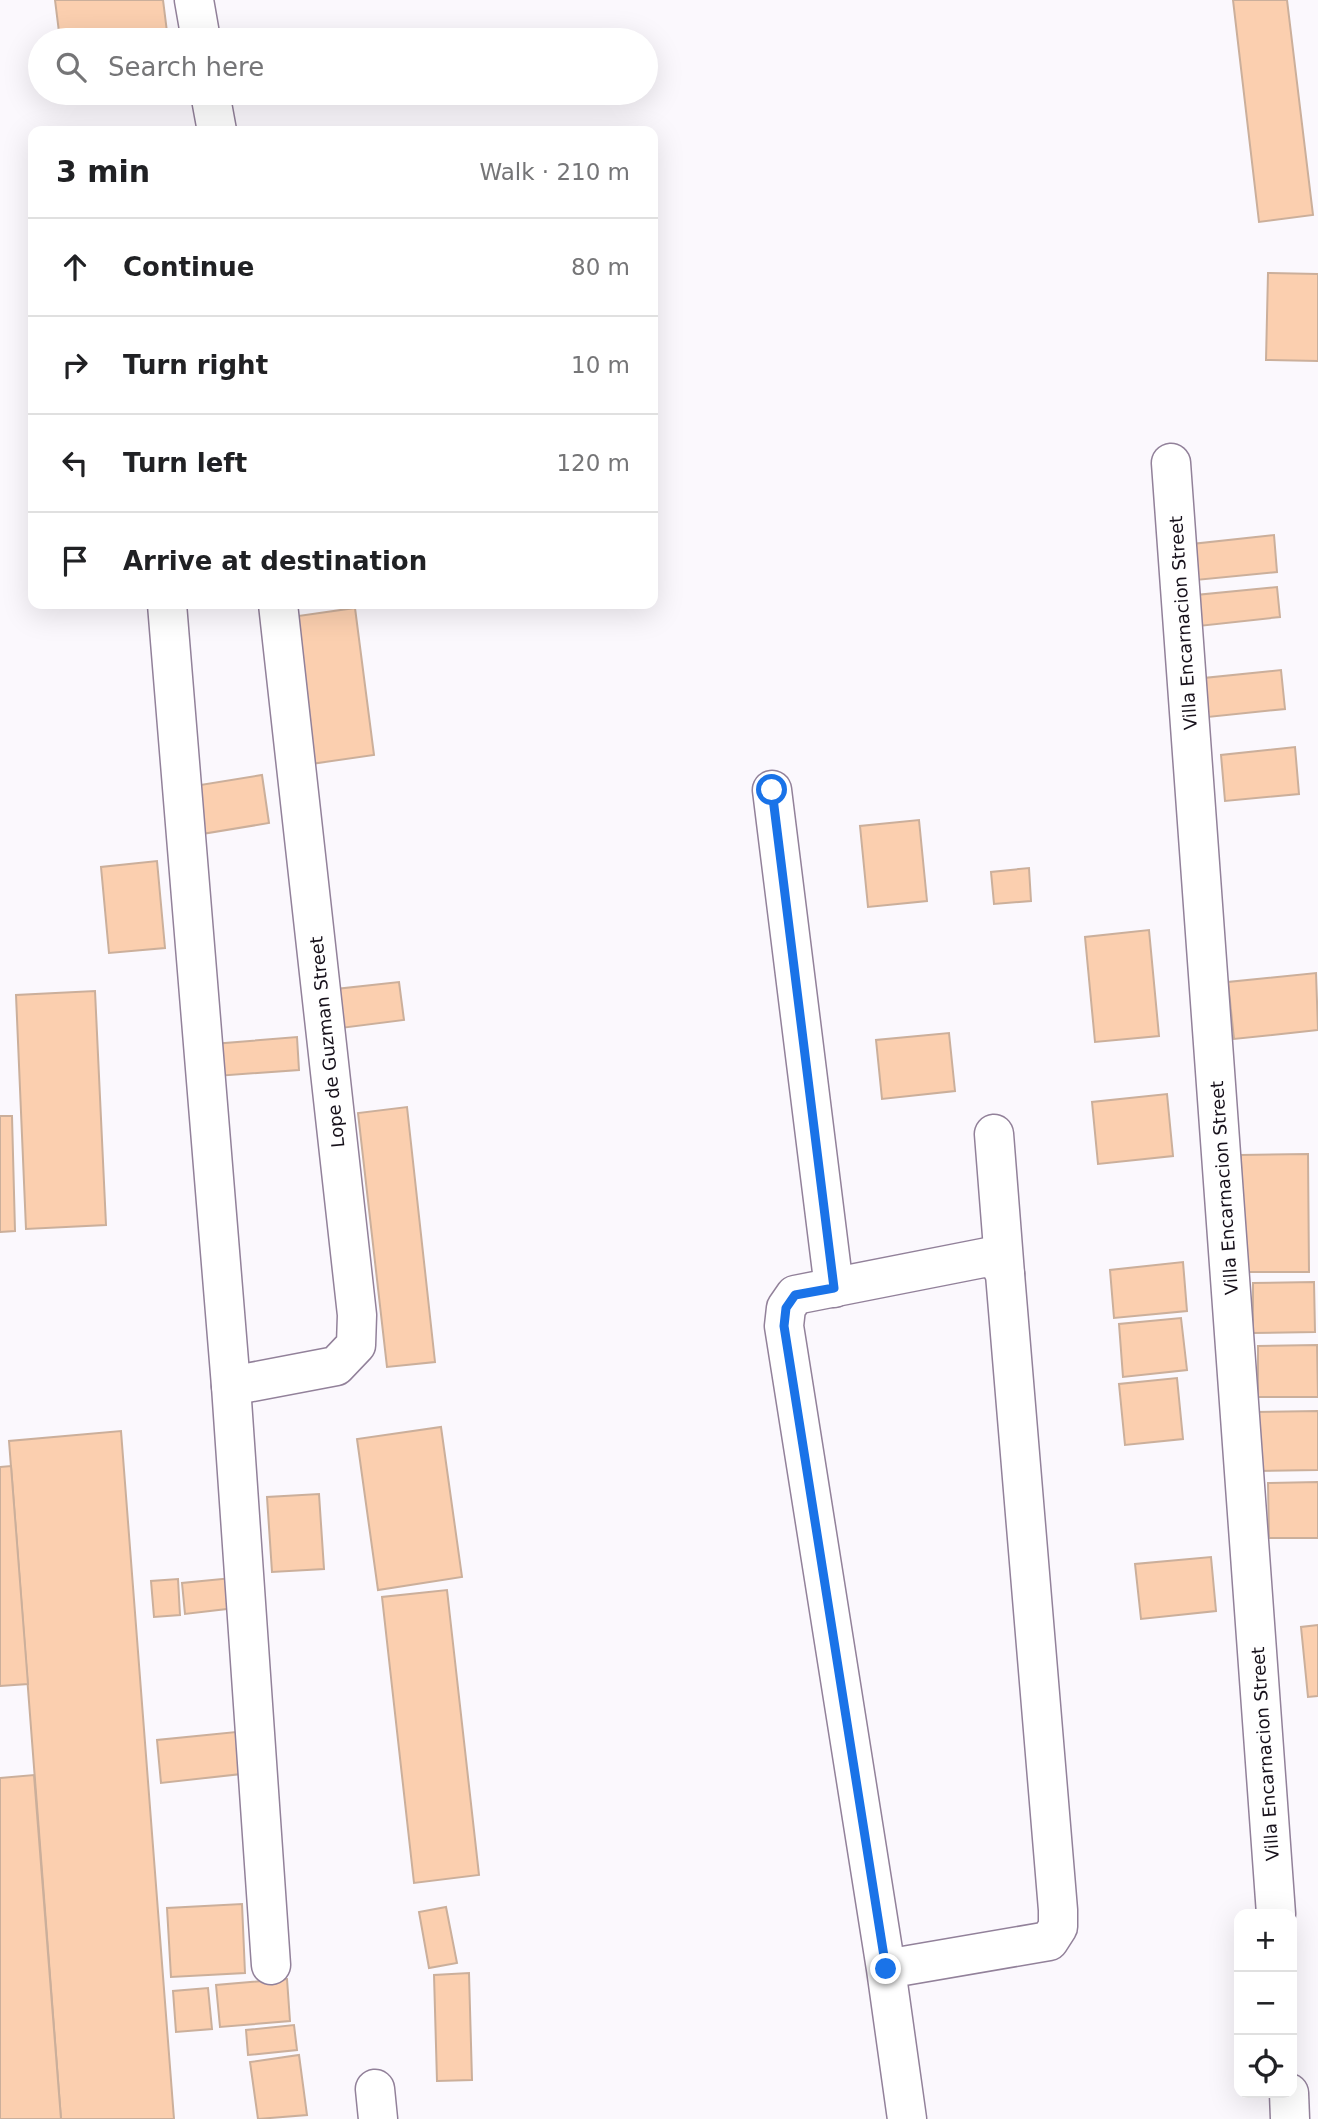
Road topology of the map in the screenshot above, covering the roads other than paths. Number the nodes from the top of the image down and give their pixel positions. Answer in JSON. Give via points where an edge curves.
{"nodes":[{"id":1,"x":194,"y":0,"type":"edge"},
{"id":2,"x":199,"y":28,"type":"edge"},
{"id":3,"x":212,"y":105,"type":"edge"},
{"id":4,"x":215,"y":126,"type":"edge"},
{"id":5,"x":1171,"y":463,"type":"dead end"},
{"id":6,"x":167,"y":609,"type":"edge"},
{"id":7,"x":279,"y":609,"type":"edge"},
{"id":8,"x":772,"y":790,"type":"dead end"},
{"id":9,"x":994,"y":1134,"type":"dead end"},
{"id":10,"x":1004,"y":1273,"type":"junction"},
{"id":11,"x":834,"y":1288,"type":"junction"},
{"id":12,"x":231,"y":1386,"type":"junction"},
{"id":13,"x":1276,"y":1909,"type":"edge"},
{"id":14,"x":271,"y":1965,"type":"dead end"},
{"id":15,"x":886,"y":1969,"type":"junction"},
{"id":16,"x":1289,"y":2098,"type":"edge"},
{"id":17,"x":907,"y":2119,"type":"edge"},
{"id":18,"x":1290,"y":2119,"type":"edge"}],
"edges":[{"from":1,"to":2,"type":"street"},
{"from":3,"to":4,"type":"street"},
{"from":5,"to":13,"type":"street","name":"Villa Encarnacion Street"},
{"from":6,"to":12,"type":"street"},
{"from":7,"to":12,"type":"street","name":"Lope de Guzman Street","via":[[357,1315],[356,1345],[336,1366]]},
{"from":8,"to":11,"type":"street"},
{"from":9,"to":10,"type":"street"},
{"from":10,"to":11,"type":"street","via":[[999,1263],[988,1257]]},
{"from":10,"to":15,"type":"street","via":[[1058,1927],[1049,1941]]},
{"from":11,"to":15,"type":"street","via":[[795,1295],[786,1308],[784,1326]]},
{"from":12,"to":14,"type":"street"},
{"from":15,"to":17,"type":"street"},
{"from":16,"to":18,"type":"street"}]}
